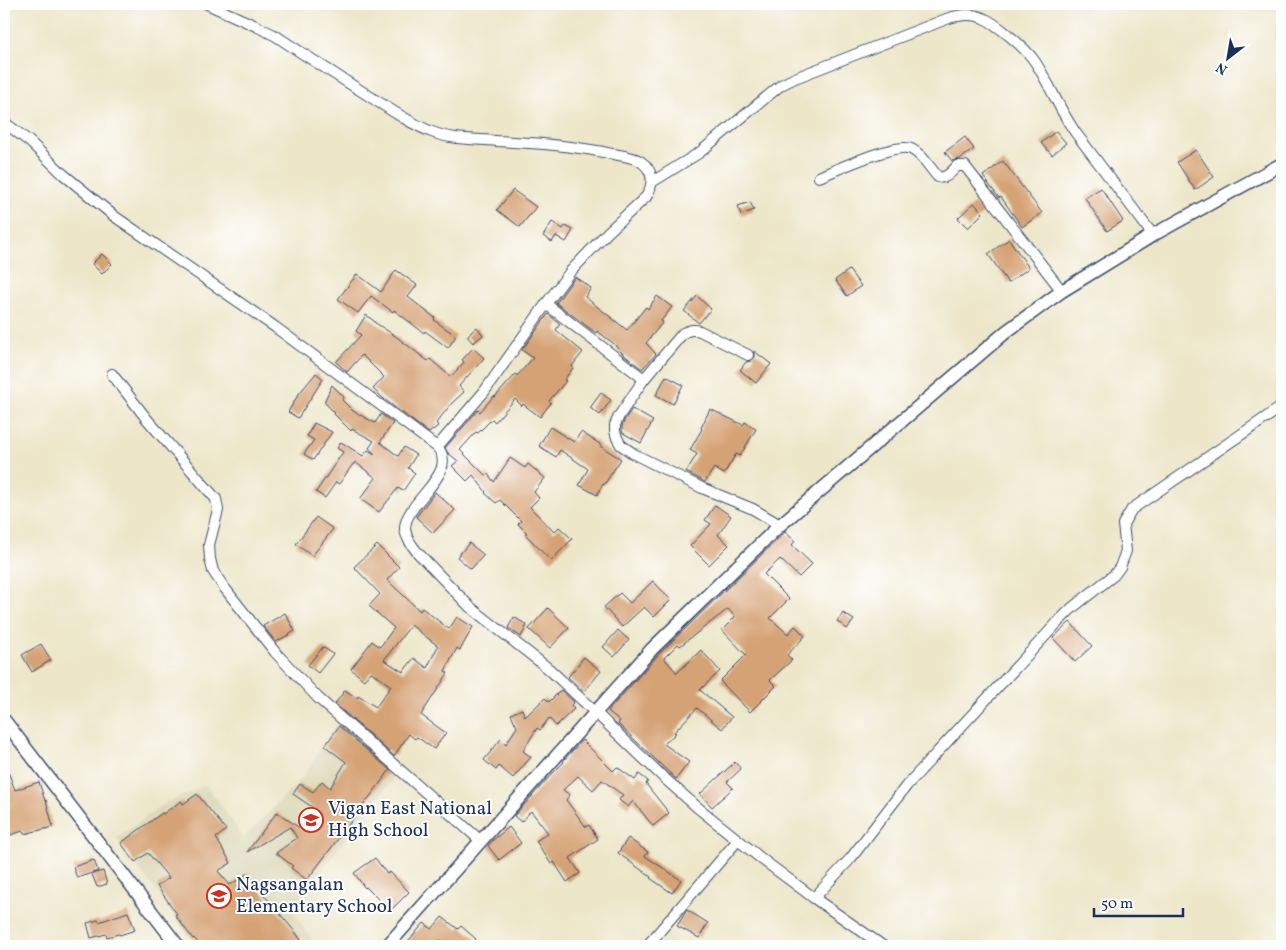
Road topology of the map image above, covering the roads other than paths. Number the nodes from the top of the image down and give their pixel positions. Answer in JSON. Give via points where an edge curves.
{"nodes":[{"id":1,"x":206,"y":4,"type":"edge"},
{"id":2,"x":4,"y":122,"type":"edge"},
{"id":3,"x":1282,"y":164,"type":"edge"},
{"id":4,"x":819,"y":177,"type":"dead end"},
{"id":5,"x":652,"y":182,"type":"junction"},
{"id":6,"x":1153,"y":235,"type":"junction"},
{"id":7,"x":1062,"y":291,"type":"junction"},
{"id":8,"x":546,"y":304,"type":"junction"},
{"id":9,"x":748,"y":355,"type":"dead end"},
{"id":10,"x":112,"y":374,"type":"dead end"},
{"id":11,"x":644,"y":379,"type":"junction"},
{"id":12,"x":1282,"y":408,"type":"edge"},
{"id":13,"x":437,"y":447,"type":"junction"},
{"id":14,"x":780,"y":525,"type":"junction"},
{"id":15,"x":596,"y":713,"type":"junction"},
{"id":16,"x":4,"y":720,"type":"edge"},
{"id":17,"x":738,"y":840,"type":"junction"},
{"id":18,"x":481,"y":841,"type":"junction"},
{"id":19,"x":814,"y":898,"type":"junction"},
{"id":20,"x":178,"y":946,"type":"edge"},
{"id":21,"x":387,"y":946,"type":"edge"},
{"id":22,"x":647,"y":946,"type":"edge"},
{"id":23,"x":883,"y":946,"type":"edge"}],
"edges":[{"from":1,"to":5,"type":"street","via":[[276,36],[410,122],[434,133],[561,145],[631,158],[646,167]]},
{"from":2,"to":13,"type":"street","via":[[114,216],[275,328]]},
{"from":3,"to":6,"type":"street"},
{"from":4,"to":7,"type":"street","via":[[884,151],[902,148],[909,148],[919,155],[941,178],[957,166],[965,166]]},
{"from":5,"to":6,"type":"street","via":[[699,153],[781,85],[950,18],[973,15],[992,22],[1034,60],[1064,116]]},
{"from":5,"to":8,"type":"street","via":[[646,197],[570,272]]},
{"from":6,"to":7,"type":"street"},
{"from":7,"to":14,"type":"street","via":[[1007,331]]},
{"from":8,"to":11,"type":"street"},
{"from":8,"to":13,"type":"street","via":[[484,392]]},
{"from":9,"to":11,"type":"street","via":[[700,331],[688,330]]},
{"from":10,"to":18,"type":"street","via":[[216,499],[218,510],[209,545],[213,571],[275,652],[318,698]]},
{"from":11,"to":14,"type":"street","via":[[615,425],[616,438],[621,445],[702,488],[754,509]]},
{"from":12,"to":19,"type":"street","via":[[1132,509],[1123,524],[1126,551],[1118,571],[1058,622],[920,770],[851,858]]},
{"from":13,"to":15,"type":"street","via":[[443,464],[406,522],[411,545],[470,607],[549,669]]},
{"from":14,"to":15,"type":"street","via":[[652,649]]},
{"from":15,"to":17,"type":"street","via":[[663,777]]},
{"from":15,"to":18,"type":"street"},
{"from":16,"to":20,"type":"street"},
{"from":17,"to":19,"type":"street"},
{"from":17,"to":22,"type":"street"},
{"from":18,"to":21,"type":"street"},
{"from":19,"to":23,"type":"street"}]}
